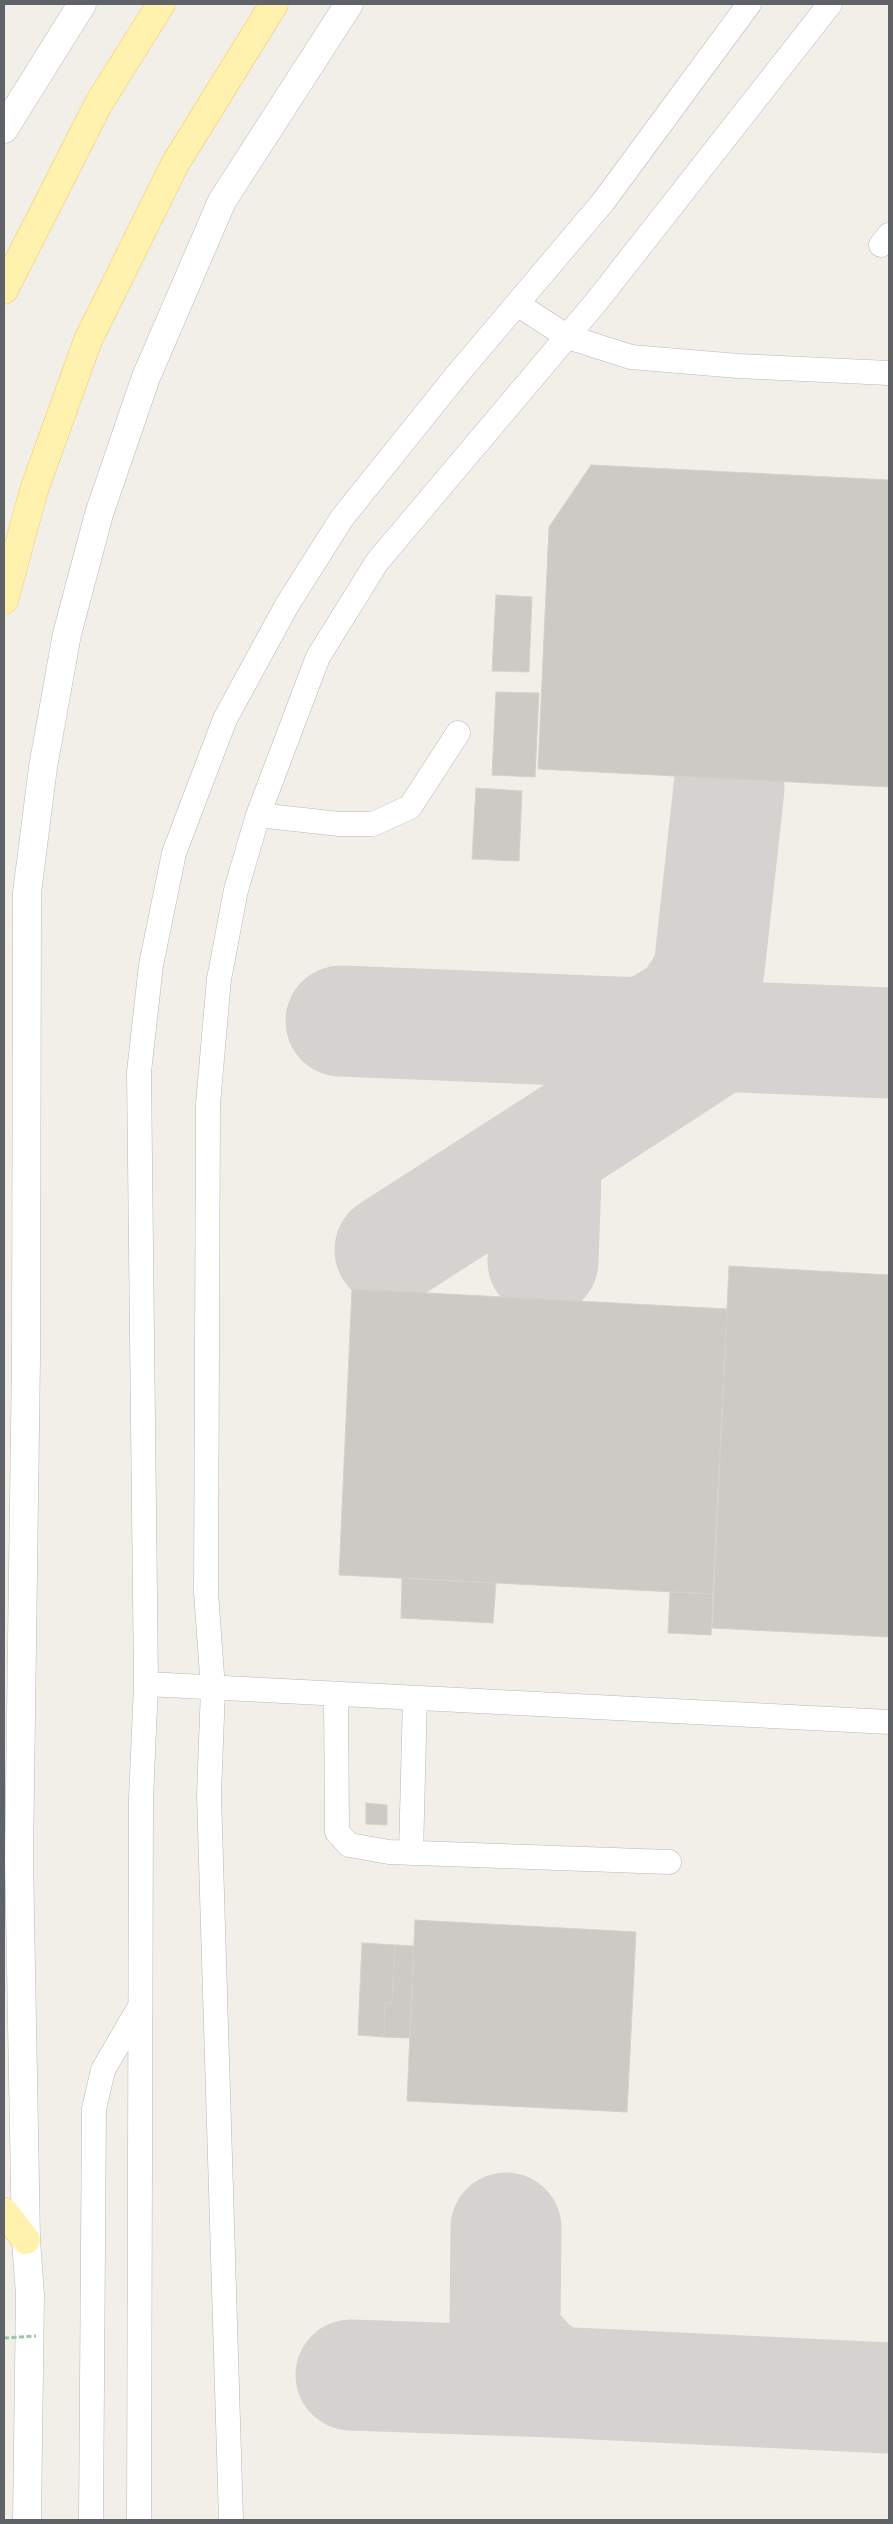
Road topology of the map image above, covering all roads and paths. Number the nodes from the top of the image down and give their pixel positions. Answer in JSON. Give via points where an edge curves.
{"nodes":[{"id":1,"x":82,"y":4,"type":"edge"},
{"id":2,"x":160,"y":4,"type":"edge"},
{"id":3,"x":274,"y":4,"type":"edge"},
{"id":4,"x":349,"y":4,"type":"edge"},
{"id":5,"x":749,"y":4,"type":"edge"},
{"id":6,"x":830,"y":4,"type":"edge"},
{"id":7,"x":4,"y":129,"type":"edge"},
{"id":8,"x":889,"y":234,"type":"edge"},
{"id":9,"x":889,"y":246,"type":"edge"},
{"id":10,"x":4,"y":290,"type":"edge"},
{"id":11,"x":517,"y":304,"type":"junction"},
{"id":12,"x":568,"y":337,"type":"junction"},
{"id":13,"x":889,"y":373,"type":"edge"},
{"id":14,"x":4,"y":600,"type":"edge"},
{"id":15,"x":458,"y":734,"type":"dead end"},
{"id":16,"x":258,"y":815,"type":"junction"},
{"id":17,"x":146,"y":1684,"type":"junction"},
{"id":18,"x":213,"y":1689,"type":"junction"},
{"id":19,"x":336,"y":1695,"type":"junction"},
{"id":20,"x":415,"y":1699,"type":"junction"},
{"id":21,"x":889,"y":1722,"type":"edge"},
{"id":22,"x":412,"y":1853,"type":"junction"},
{"id":23,"x":669,"y":1862,"type":"dead end"},
{"id":24,"x":140,"y":2006,"type":"junction"},
{"id":25,"x":4,"y":2212,"type":"edge"},
{"id":26,"x":26,"y":2240,"type":"junction"},
{"id":27,"x":36,"y":2336,"type":"dead end"},
{"id":28,"x":4,"y":2338,"type":"edge"},
{"id":29,"x":27,"y":2520,"type":"edge"},
{"id":30,"x":91,"y":2520,"type":"edge"},
{"id":31,"x":139,"y":2520,"type":"edge"},
{"id":32,"x":231,"y":2520,"type":"edge"}],
"edges":[{"from":1,"to":7,"type":"street"},
{"from":2,"to":10,"type":"main road","via":[[99,103]]},
{"from":3,"to":14,"type":"main road","via":[[175,164],[88,340],[34,490]]},
{"from":4,"to":26,"type":"street","via":[[222,201],[146,377],[99,514],[67,634],[43,767],[27,893],[26,1359],[19,1858]]},
{"from":5,"to":11,"type":"lane","via":[[603,202]]},
{"from":6,"to":12,"type":"lane"},
{"from":8,"to":9,"type":"lane","via":[[881,245]]},
{"from":11,"to":12,"type":"lane"},
{"from":11,"to":17,"type":"lane","via":[[342,518],[286,605],[225,719],[174,853],[151,965],[139,1072]]},
{"from":12,"to":13,"type":"lane","via":[[631,357]]},
{"from":12,"to":16,"type":"lane","via":[[377,562],[318,657]]},
{"from":15,"to":16,"type":"lane","via":[[410,807],[373,824],[339,824]]},
{"from":16,"to":18,"type":"lane","via":[[236,890],[219,979],[208,1104],[206,1592]]},
{"from":17,"to":18,"type":"lane"},
{"from":17,"to":24,"type":"lane","via":[[141,1799]]},
{"from":18,"to":19,"type":"lane"},
{"from":18,"to":32,"type":"lane","via":[[209,1795]]},
{"from":19,"to":20,"type":"lane"},
{"from":19,"to":22,"type":"lane","via":[[337,1832],[349,1845]]},
{"from":20,"to":21,"type":"lane"},
{"from":20,"to":22,"type":"lane"},
{"from":22,"to":23,"type":"lane"},
{"from":24,"to":30,"type":"lane","via":[[103,2070],[94,2109]]},
{"from":24,"to":31,"type":"lane"},
{"from":25,"to":26,"type":"main road"},
{"from":26,"to":29,"type":"street","via":[[30,2295]]},
{"from":27,"to":28,"type":"path","bridge":true}]}
